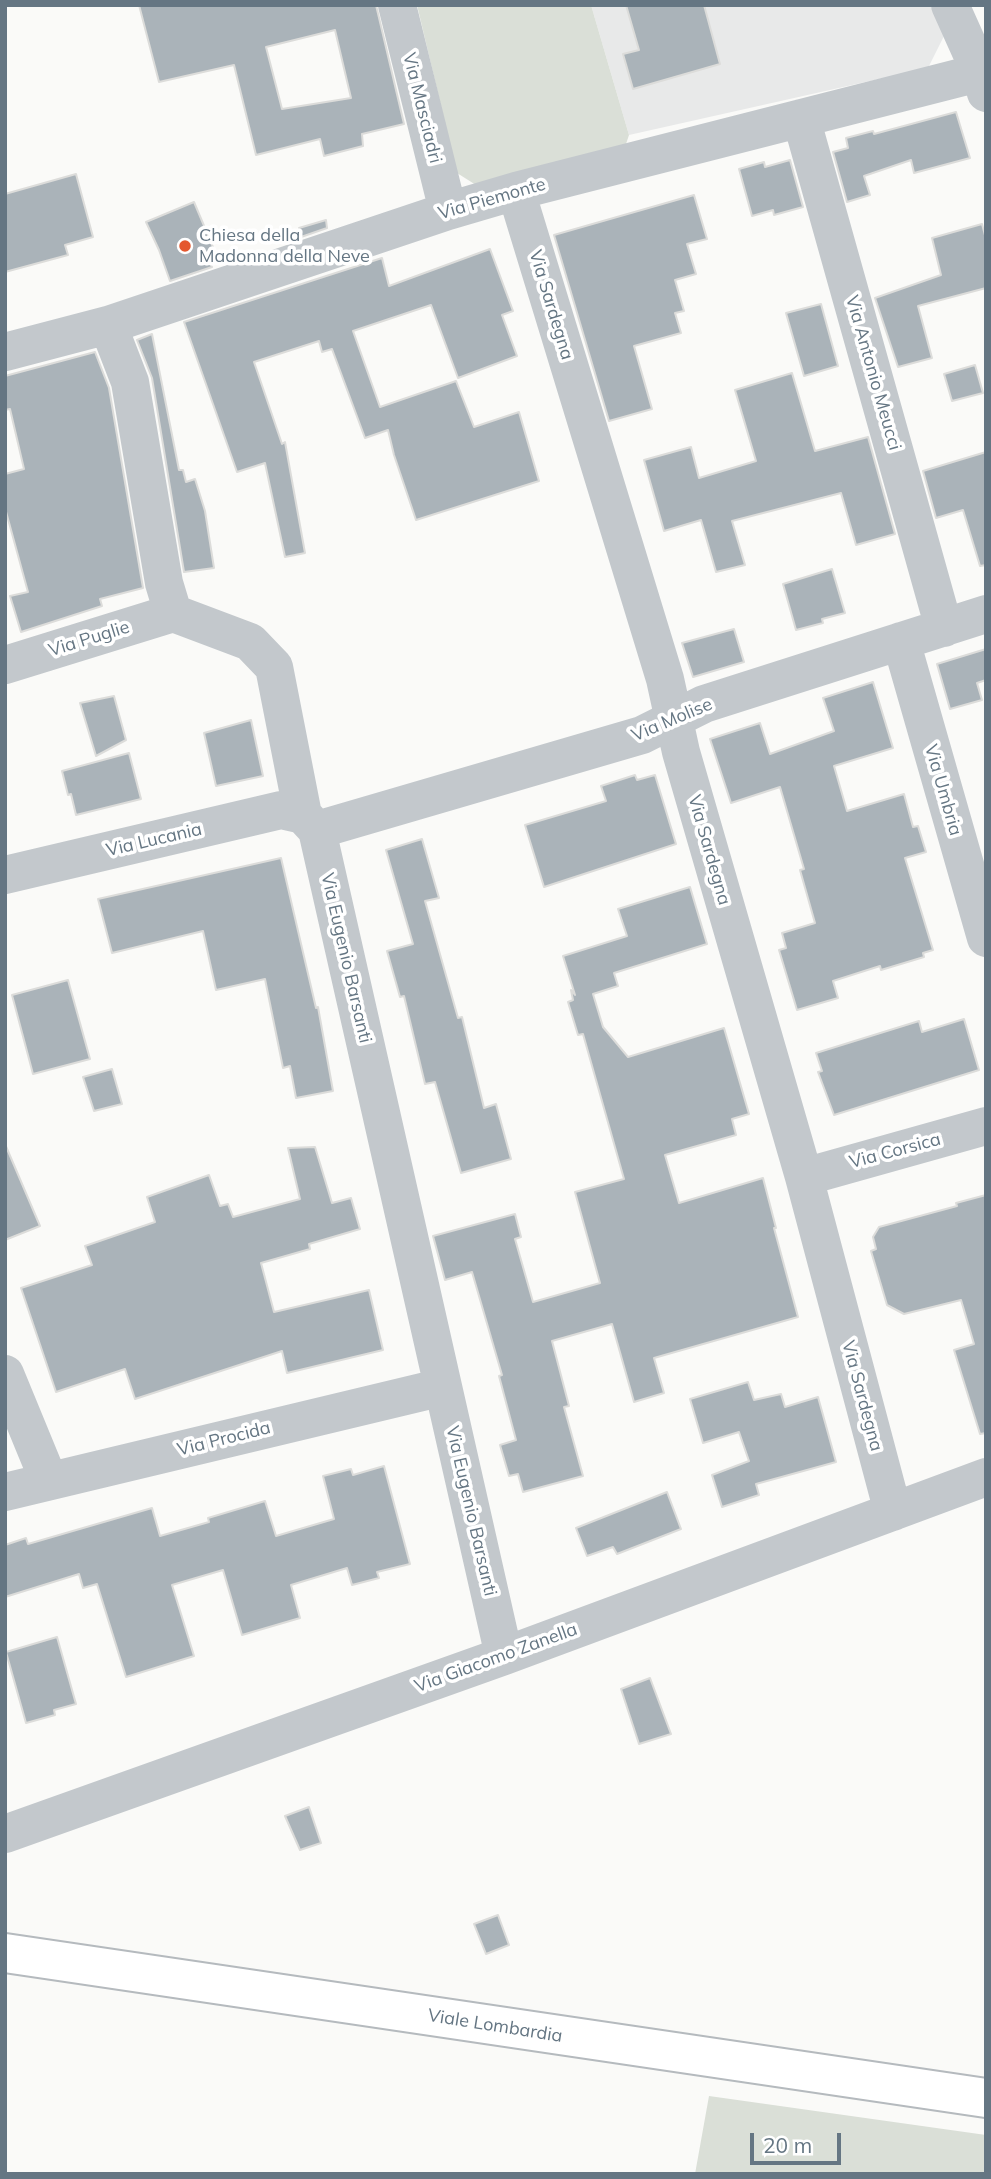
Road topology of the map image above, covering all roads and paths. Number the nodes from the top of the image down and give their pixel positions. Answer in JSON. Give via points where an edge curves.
{"nodes":[{"id":1,"x":397,"y":5,"type":"edge"},
{"id":2,"x":950,"y":5,"type":"edge"},
{"id":3,"x":984,"y":79,"type":"edge"},
{"id":4,"x":801,"y":118,"type":"junction"},
{"id":5,"x":516,"y":191,"type":"junction"},
{"id":6,"x":448,"y":211,"type":"junction"},
{"id":7,"x":108,"y":325,"type":"junction"},
{"id":8,"x":5,"y":352,"type":"edge"},
{"id":9,"x":173,"y":613,"type":"junction"},
{"id":10,"x":986,"y":614,"type":"edge"},
{"id":11,"x":944,"y":628,"type":"junction"},
{"id":12,"x":901,"y":641,"type":"junction"},
{"id":13,"x":5,"y":665,"type":"edge"},
{"id":14,"x":674,"y":719,"type":"junction"},
{"id":15,"x":310,"y":822,"type":"junction"},
{"id":16,"x":5,"y":875,"type":"edge"},
{"id":17,"x":986,"y":938,"type":"edge"},
{"id":18,"x":986,"y":1126,"type":"edge"},
{"id":19,"x":804,"y":1177,"type":"junction"},
{"id":20,"x":5,"y":1374,"type":"edge"},
{"id":21,"x":443,"y":1387,"type":"junction"},
{"id":22,"x":986,"y":1477,"type":"edge"},
{"id":23,"x":50,"y":1481,"type":"junction"},
{"id":24,"x":5,"y":1492,"type":"edge"},
{"id":25,"x":893,"y":1511,"type":"junction"},
{"id":26,"x":504,"y":1656,"type":"junction"},
{"id":27,"x":5,"y":1834,"type":"edge"},
{"id":28,"x":5,"y":1952,"type":"edge"},
{"id":29,"x":986,"y":2098,"type":"edge"}],
"edges":[{"from":1,"to":6,"type":"street","name":"Via Masciadri"},
{"from":2,"to":3,"type":"street"},
{"from":3,"to":4,"type":"street","name":"Via Piemonte"},
{"from":4,"to":5,"type":"street","name":"Via Piemonte"},
{"from":4,"to":11,"type":"street","name":"Via Antonio Meucci"},
{"from":5,"to":6,"type":"street","name":"Via Piemonte"},
{"from":5,"to":14,"type":"street","name":"Via Sardegna"},
{"from":6,"to":7,"type":"street","name":"Via Piemonte"},
{"from":7,"to":8,"type":"street","name":"Via Piemonte"},
{"from":7,"to":9,"type":"street","via":[[130,382]]},
{"from":9,"to":13,"type":"street","name":"Via Puglie"},
{"from":9,"to":15,"type":"street","name":"Via Eugenio Barsanti","via":[[250,642],[274,667]]},
{"from":10,"to":11,"type":"street","name":"Via Molise"},
{"from":11,"to":12,"type":"street","name":"Via Molise"},
{"from":12,"to":14,"type":"street","name":"Via Molise"},
{"from":12,"to":17,"type":"street","name":"Via Umbria"},
{"from":14,"to":15,"type":"street","name":"Via Molise","via":[[642,735]]},
{"from":14,"to":19,"type":"street","name":"Via Sardegna"},
{"from":15,"to":16,"type":"street","name":"Via Lucania","via":[[281,810]]},
{"from":15,"to":21,"type":"street","name":"Via Eugenio Barsanti"},
{"from":18,"to":19,"type":"street","name":"Via Corsica"},
{"from":19,"to":25,"type":"street","name":"Via Sardegna"},
{"from":20,"to":23,"type":"street"},
{"from":21,"to":23,"type":"street","name":"Via Procida"},
{"from":21,"to":26,"type":"street","name":"Via Eugenio Barsanti"},
{"from":22,"to":25,"type":"street","name":"Via Giacomo Zanella"},
{"from":23,"to":24,"type":"street","name":"Via Procida"},
{"from":25,"to":26,"type":"street","name":"Via Giacomo Zanella"},
{"from":26,"to":27,"type":"street","name":"Via Giacomo Zanella"},
{"from":28,"to":29,"type":"main road","name":"Viale Lombardia"}]}
